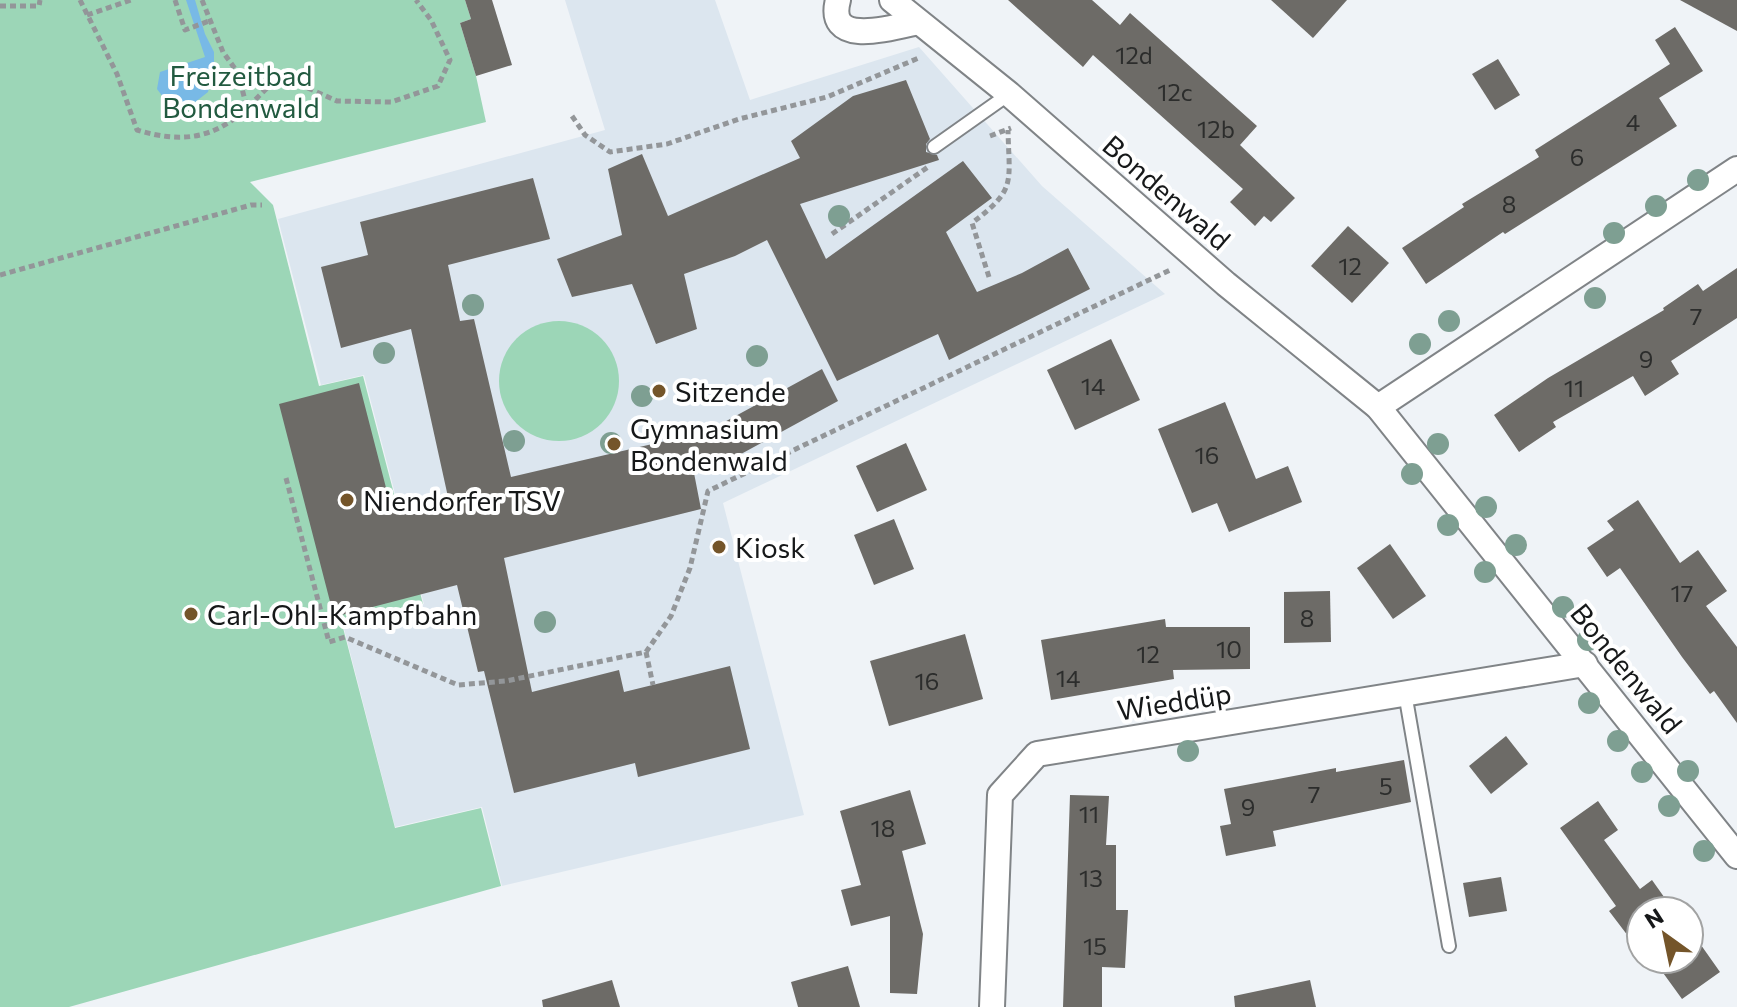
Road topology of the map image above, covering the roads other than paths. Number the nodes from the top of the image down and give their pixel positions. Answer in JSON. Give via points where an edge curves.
{"nodes":[{"id":1,"x":838,"y":0,"type":"edge"},
{"id":2,"x":892,"y":0,"type":"edge"},
{"id":3,"x":918,"y":22,"type":"junction"},
{"id":4,"x":1009,"y":94,"type":"junction"},
{"id":5,"x":934,"y":147,"type":"dead end"},
{"id":6,"x":1737,"y":169,"type":"edge"},
{"id":7,"x":1378,"y":407,"type":"junction"},
{"id":8,"x":1585,"y":664,"type":"junction"},
{"id":9,"x":1405,"y":693,"type":"junction"},
{"id":10,"x":1737,"y":856,"type":"edge"},
{"id":11,"x":1449,"y":946,"type":"dead end"},
{"id":12,"x":992,"y":1007,"type":"edge"}],
"edges":[{"from":1,"to":3,"type":"street","via":[[841,22],[853,32]]},
{"from":2,"to":3,"type":"street","name":"Bondenwald"},
{"from":3,"to":4,"type":"street","name":"Bondenwald"},
{"from":4,"to":5,"type":"lane"},
{"from":4,"to":7,"type":"street","name":"Bondenwald","via":[[1196,258]]},
{"from":6,"to":7,"type":"street"},
{"from":7,"to":8,"type":"street","name":"Bondenwald"},
{"from":8,"to":9,"type":"street","name":"Wieddüp"},
{"from":8,"to":10,"type":"street","name":"Bondenwald"},
{"from":9,"to":11,"type":"lane"},
{"from":9,"to":12,"type":"street","name":"Wieddüp","via":[[1037,754],[1000,795]]}]}
